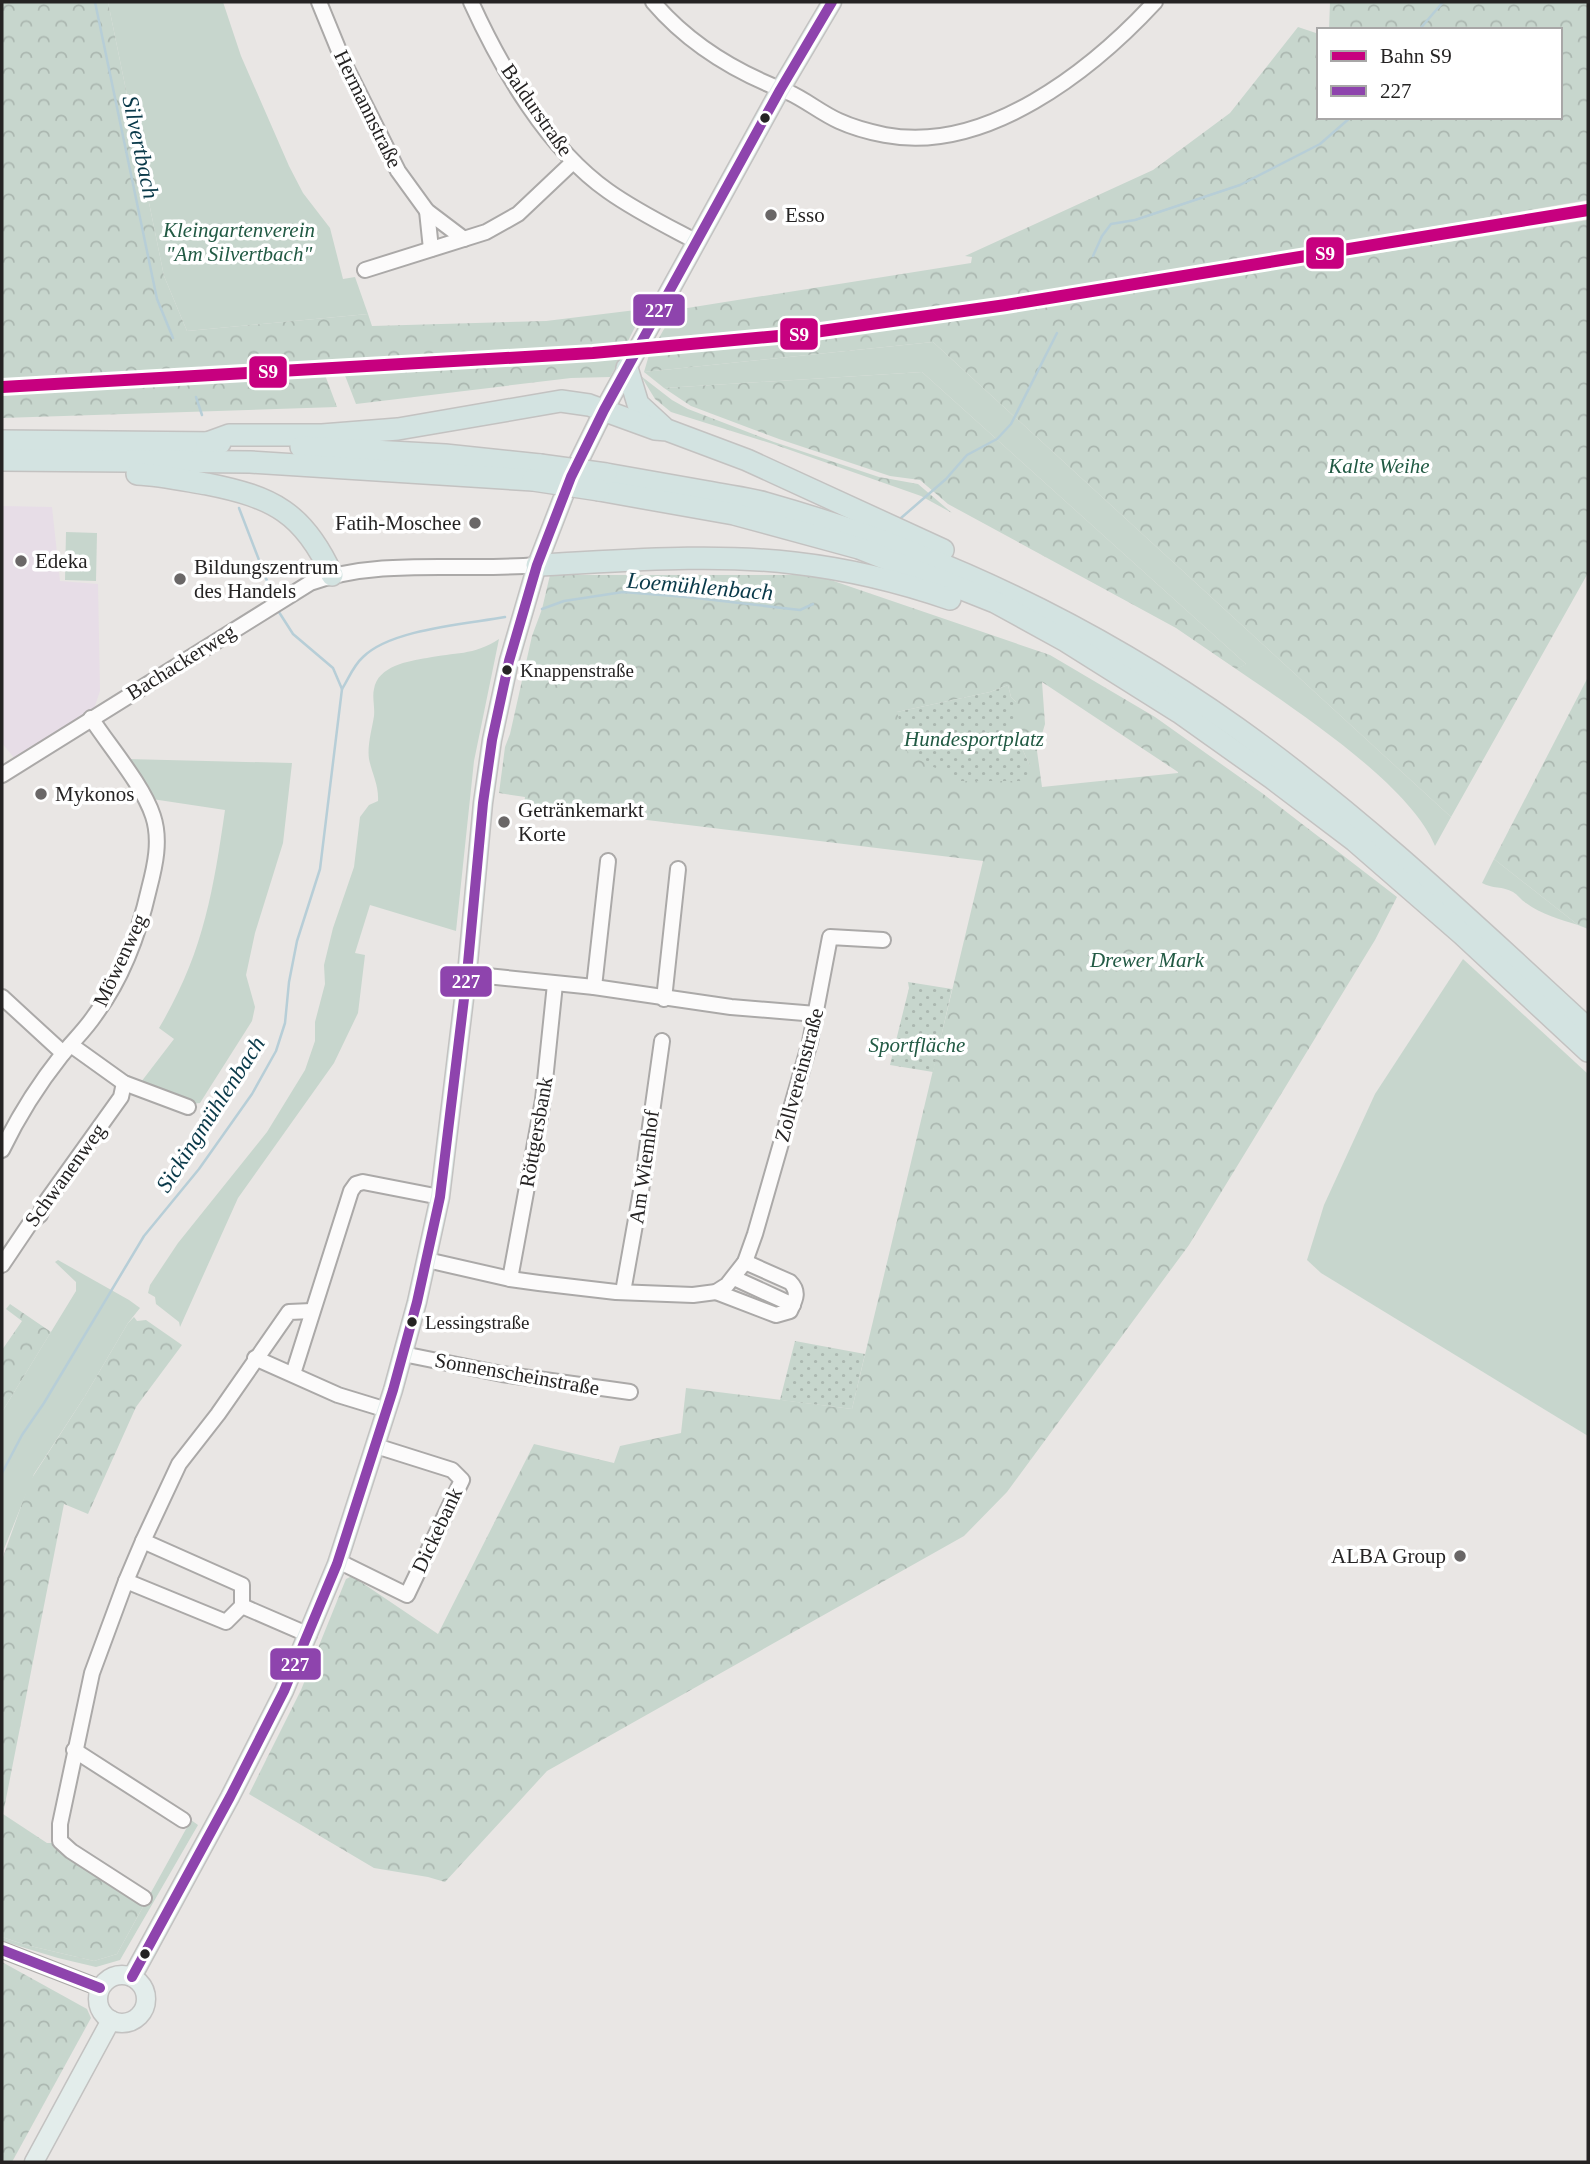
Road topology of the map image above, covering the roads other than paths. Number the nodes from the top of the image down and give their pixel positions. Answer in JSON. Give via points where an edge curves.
{"nodes":[{"id":1,"x":319,"y":2,"type":"edge"},
{"id":2,"x":471,"y":2,"type":"edge"},
{"id":3,"x":653,"y":2,"type":"edge"},
{"id":4,"x":832,"y":2,"type":"edge"},
{"id":5,"x":1156,"y":2,"type":"edge"},
{"id":6,"x":780,"y":90,"type":"junction"},
{"id":7,"x":573,"y":162,"type":"junction"},
{"id":8,"x":427,"y":211,"type":"junction"},
{"id":9,"x":464,"y":239,"type":"junction"},
{"id":10,"x":697,"y":242,"type":"junction"},
{"id":11,"x":432,"y":249,"type":"junction"},
{"id":12,"x":365,"y":271,"type":"dead end"},
{"id":13,"x":627,"y":368,"type":"junction"},
{"id":14,"x":604,"y":410,"type":"junction"},
{"id":15,"x":667,"y":430,"type":"junction"},
{"id":16,"x":2,"y":441,"type":"edge"},
{"id":17,"x":207,"y":443,"type":"junction"},
{"id":18,"x":2,"y":460,"type":"edge"},
{"id":19,"x":2,"y":469,"type":"edge"},
{"id":20,"x":537,"y":472,"type":"junction"},
{"id":21,"x":602,"y":482,"type":"junction"},
{"id":22,"x":537,"y":565,"type":"junction"},
{"id":23,"x":332,"y":575,"type":"junction"},
{"id":24,"x":1066,"y":641,"type":"junction"},
{"id":25,"x":1170,"y":684,"type":"junction"},
{"id":26,"x":90,"y":718,"type":"junction"},
{"id":27,"x":2,"y":775,"type":"edge"},
{"id":28,"x":608,"y":861,"type":"dead end"},
{"id":29,"x":678,"y":869,"type":"dead end"},
{"id":30,"x":1415,"y":882,"type":"junction"},
{"id":31,"x":1466,"y":927,"type":"junction"},
{"id":32,"x":883,"y":940,"type":"dead end"},
{"id":33,"x":467,"y":974,"type":"junction"},
{"id":34,"x":555,"y":984,"type":"junction"},
{"id":35,"x":594,"y":987,"type":"junction"},
{"id":36,"x":2,"y":997,"type":"edge"},
{"id":37,"x":664,"y":999,"type":"junction"},
{"id":38,"x":816,"y":1014,"type":"junction"},
{"id":39,"x":1588,"y":1029,"type":"edge"},
{"id":40,"x":662,"y":1041,"type":"dead end"},
{"id":41,"x":67,"y":1049,"type":"junction"},
{"id":42,"x":1588,"y":1051,"type":"edge"},
{"id":43,"x":124,"y":1083,"type":"junction"},
{"id":44,"x":188,"y":1107,"type":"dead end"},
{"id":45,"x":2,"y":1150,"type":"edge"},
{"id":46,"x":440,"y":1198,"type":"junction"},
{"id":47,"x":427,"y":1261,"type":"junction"},
{"id":48,"x":745,"y":1262,"type":"junction"},
{"id":49,"x":2,"y":1265,"type":"edge"},
{"id":50,"x":734,"y":1278,"type":"junction"},
{"id":51,"x":510,"y":1279,"type":"junction"},
{"id":52,"x":623,"y":1292,"type":"junction"},
{"id":53,"x":716,"y":1292,"type":"junction"},
{"id":54,"x":793,"y":1305,"type":"junction"},
{"id":55,"x":312,"y":1311,"type":"junction"},
{"id":56,"x":403,"y":1354,"type":"junction"},
{"id":57,"x":256,"y":1358,"type":"junction"},
{"id":58,"x":293,"y":1374,"type":"junction"},
{"id":59,"x":630,"y":1392,"type":"dead end"},
{"id":60,"x":387,"y":1410,"type":"junction"},
{"id":61,"x":376,"y":1446,"type":"junction"},
{"id":62,"x":144,"y":1541,"type":"junction"},
{"id":63,"x":338,"y":1561,"type":"junction"},
{"id":64,"x":126,"y":1581,"type":"junction"},
{"id":65,"x":242,"y":1606,"type":"junction"},
{"id":66,"x":309,"y":1635,"type":"junction"},
{"id":67,"x":74,"y":1749,"type":"junction"},
{"id":68,"x":183,"y":1820,"type":"dead end"},
{"id":69,"x":144,"y":1898,"type":"dead end"},
{"id":70,"x":2,"y":1950,"type":"edge"},
{"id":71,"x":132,"y":1976,"type":"junction"},
{"id":72,"x":100,"y":1988,"type":"junction"},
{"id":73,"x":111,"y":2020,"type":"junction"},
{"id":74,"x":34,"y":2162,"type":"edge"}],
"edges":[{"from":1,"to":8,"type":"street","name":"Hermannstraße","via":[[398,171]]},
{"from":2,"to":7,"type":"street","name":"Baldurstraße","via":[[537,118]]},
{"from":3,"to":6,"type":"street","via":[[669,21],[713,55]]},
{"from":4,"to":6,"type":"main road"},
{"from":5,"to":6,"type":"street","via":[[1089,64],[1040,98],[947,136],[884,135],[840,122]]},
{"from":6,"to":10,"type":"main road"},
{"from":7,"to":9,"type":"street","via":[[518,214]]},
{"from":7,"to":10,"type":"street","name":"Baldurstraße","via":[[608,191]]},
{"from":8,"to":9,"type":"street","name":"Hermannstraße"},
{"from":8,"to":11,"type":"street","name":"Hermannstraße"},
{"from":9,"to":11,"type":"street"},
{"from":10,"to":13,"type":"main road"},
{"from":11,"to":12,"type":"street"},
{"from":13,"to":14,"type":"main road"},
{"from":13,"to":15,"type":"highway","via":[[638,404]]},
{"from":14,"to":15,"type":"highway"},
{"from":14,"to":17,"type":"highway","via":[[561,401],[397,429],[229,435]]},
{"from":14,"to":22,"type":"main road","via":[[571,477]]},
{"from":15,"to":25,"type":"highway","via":[[747,460],[924,540],[1071,614],[1143,658]]},
{"from":16,"to":17,"type":"highway"},
{"from":17,"to":20,"type":"highway","via":[[445,455]]},
{"from":18,"to":20,"type":"highway","via":[[250,462]]},
{"from":19,"to":23,"type":"highway","via":[[158,475],[239,490],[298,522],[319,547]]},
{"from":20,"to":21,"type":"highway","bridge":true},
{"from":21,"to":24,"type":"highway","via":[[859,548],[995,602]]},
{"from":21,"to":25,"type":"highway","via":[[761,502],[918,553],[1067,622]]},
{"from":22,"to":23,"type":"street","name":"Bachackerweg","via":[[375,569]]},
{"from":22,"to":24,"type":"highway","via":[[689,560],[794,563],[926,591],[1044,638]]},
{"from":22,"to":33,"type":"main road","via":[[492,740]]},
{"from":23,"to":26,"type":"street","name":"Bachackerweg","via":[[290,594]]},
{"from":24,"to":30,"type":"highway","via":[[1179,712]]},
{"from":25,"to":30,"type":"highway","via":[[1293,771]]},
{"from":26,"to":27,"type":"street","name":"Bachackerweg"},
{"from":26,"to":41,"type":"street","name":"Möwenweg","via":[[143,796],[158,843],[140,928],[95,1016]]},
{"from":28,"to":35,"type":"street"},
{"from":29,"to":37,"type":"street"},
{"from":30,"to":31,"type":"highway"},
{"from":31,"to":39,"type":"highway"},
{"from":31,"to":42,"type":"highway"},
{"from":32,"to":38,"type":"street","name":"Zollvereinstraße","via":[[830,937]]},
{"from":33,"to":34,"type":"street"},
{"from":33,"to":46,"type":"main road"},
{"from":34,"to":35,"type":"street"},
{"from":34,"to":51,"type":"street","name":"Röttgersbank","via":[[543,1100]]},
{"from":35,"to":37,"type":"street"},
{"from":36,"to":41,"type":"street"},
{"from":37,"to":38,"type":"street"},
{"from":38,"to":48,"type":"street","name":"Zollvereinstraße"},
{"from":40,"to":52,"type":"street","name":"Am Wiemhof"},
{"from":41,"to":43,"type":"street"},
{"from":41,"to":45,"type":"street","name":"Möwenweg","via":[[28,1102]]},
{"from":43,"to":44,"type":"street"},
{"from":43,"to":49,"type":"street","name":"Schwanenweg","via":[[121,1097]]},
{"from":46,"to":47,"type":"main road"},
{"from":46,"to":55,"type":"street","via":[[356,1184]]},
{"from":47,"to":51,"type":"street"},
{"from":47,"to":56,"type":"main road"},
{"from":48,"to":50,"type":"street","name":"Zollvereinstraße"},
{"from":48,"to":54,"type":"street","via":[[790,1282],[797,1293]]},
{"from":50,"to":53,"type":"street","name":"Zollvereinstraße"},
{"from":50,"to":54,"type":"street"},
{"from":51,"to":52,"type":"street"},
{"from":52,"to":53,"type":"street"},
{"from":53,"to":54,"type":"street","via":[[776,1315],[790,1311]]},
{"from":55,"to":57,"type":"street","via":[[289,1312]]},
{"from":55,"to":58,"type":"street"},
{"from":56,"to":59,"type":"street","name":"Sonnenscheinstraße"},
{"from":56,"to":60,"type":"main road"},
{"from":57,"to":58,"type":"street"},
{"from":57,"to":62,"type":"street","via":[[179,1464]]},
{"from":58,"to":60,"type":"street","via":[[338,1395]]},
{"from":60,"to":61,"type":"main road"},
{"from":61,"to":63,"type":"main road"},
{"from":61,"to":63,"type":"street","name":"Dickebank","via":[[452,1470],[462,1480],[407,1595]]},
{"from":62,"to":64,"type":"street"},
{"from":62,"to":65,"type":"street","via":[[242,1585]]},
{"from":63,"to":66,"type":"main road"},
{"from":64,"to":65,"type":"street","via":[[226,1622]]},
{"from":64,"to":67,"type":"street","via":[[92,1672]]},
{"from":65,"to":66,"type":"street"},
{"from":66,"to":71,"type":"main road","via":[[230,1797]]},
{"from":67,"to":68,"type":"street"},
{"from":67,"to":69,"type":"street","via":[[61,1841]]},
{"from":70,"to":72,"type":"street"},
{"from":71,"to":72,"type":"main road","via":[[111,1976]]},
{"from":71,"to":73,"type":"main road","via":[[144,1988],[144,2009],[130,2022]]},
{"from":72,"to":73,"type":"main road","via":[[100,2010]]},
{"from":73,"to":74,"type":"main road"}]}
